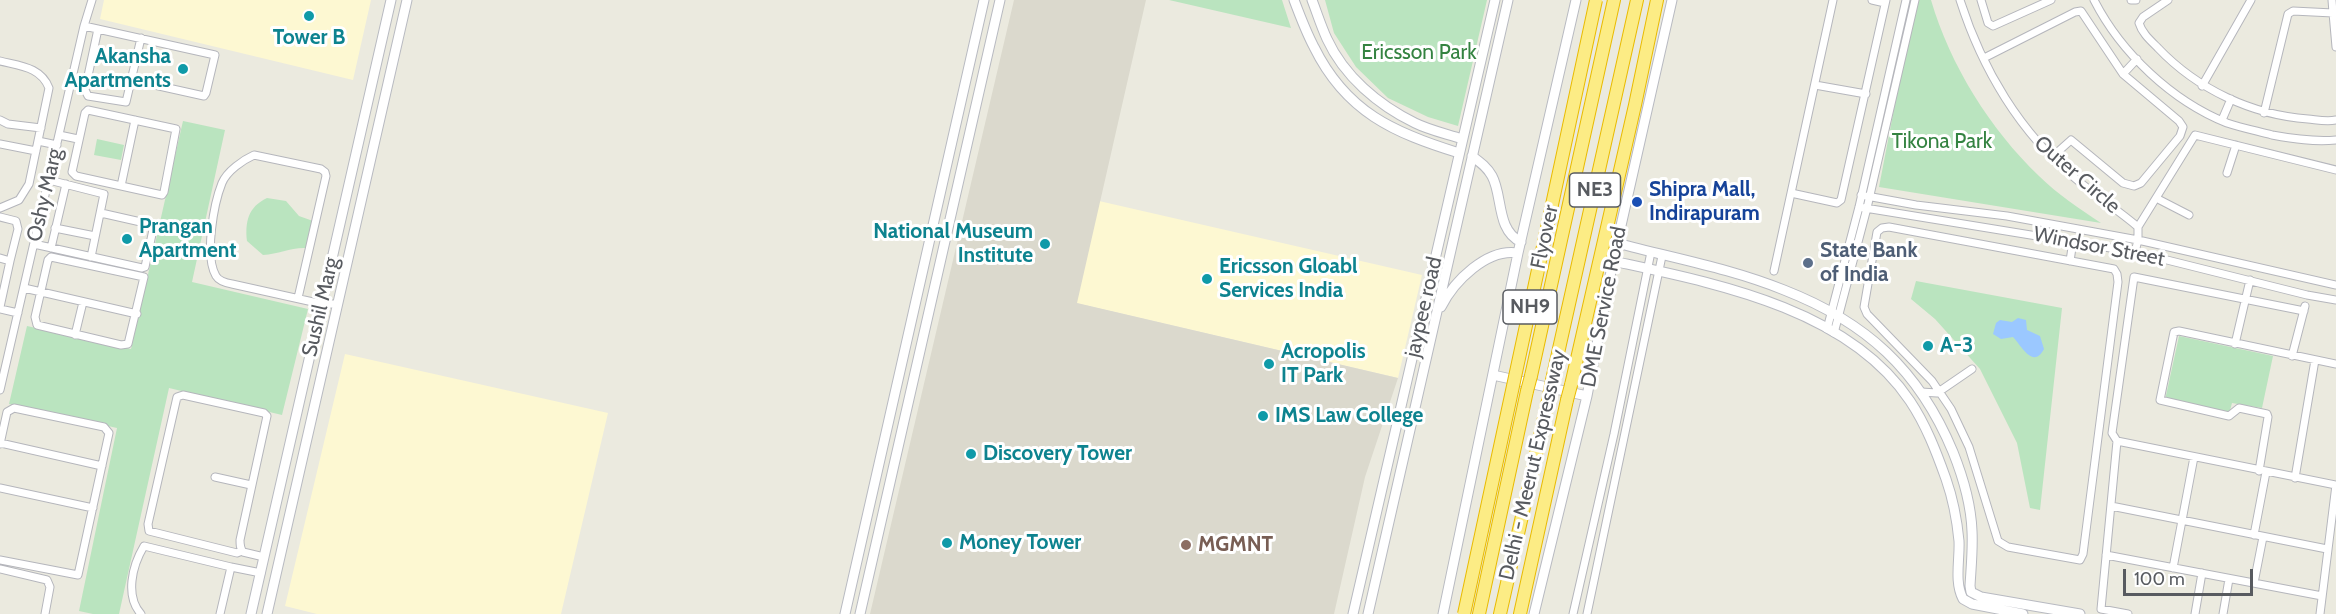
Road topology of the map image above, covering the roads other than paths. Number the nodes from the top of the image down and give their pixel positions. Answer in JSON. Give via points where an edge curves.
{"nodes":[{"id":1,"x":92,"y":0,"type":"edge"},
{"id":2,"x":392,"y":0,"type":"edge"},
{"id":3,"x":407,"y":0,"type":"edge"},
{"id":4,"x":984,"y":0,"type":"edge"},
{"id":5,"x":1000,"y":0,"type":"edge"},
{"id":6,"x":1294,"y":0,"type":"edge"},
{"id":7,"x":1312,"y":0,"type":"edge"},
{"id":8,"x":1494,"y":0,"type":"edge"},
{"id":9,"x":1508,"y":0,"type":"edge"},
{"id":10,"x":1576,"y":0,"type":"edge"},
{"id":11,"x":1596,"y":0,"type":"edge"},
{"id":12,"x":1614,"y":0,"type":"edge"},
{"id":13,"x":1637,"y":0,"type":"edge"},
{"id":14,"x":1657,"y":0,"type":"edge"},
{"id":15,"x":1672,"y":0,"type":"edge"},
{"id":16,"x":1833,"y":0,"type":"edge"},
{"id":17,"x":1872,"y":0,"type":"edge"},
{"id":18,"x":1906,"y":0,"type":"edge"},
{"id":19,"x":1915,"y":0,"type":"edge"},
{"id":20,"x":1960,"y":0,"type":"edge"},
{"id":21,"x":1981,"y":0,"type":"edge"},
{"id":22,"x":2051,"y":0,"type":"edge"},
{"id":23,"x":2094,"y":0,"type":"edge"},
{"id":24,"x":2131,"y":0,"type":"edge"},
{"id":25,"x":2136,"y":0,"type":"edge"},
{"id":26,"x":2168,"y":0,"type":"edge"},
{"id":27,"x":2251,"y":0,"type":"edge"},
{"id":28,"x":2332,"y":0,"type":"edge"},
{"id":29,"x":1886,"y":1,"type":"edge"},
{"id":30,"x":2333,"y":13,"type":"junction"},
{"id":31,"x":84,"y":26,"type":"junction"},
{"id":32,"x":98,"y":29,"type":"junction"},
{"id":33,"x":141,"y":38,"type":"junction"},
{"id":34,"x":2336,"y":47,"type":"edge"},
{"id":35,"x":1893,"y":57,"type":"junction"},
{"id":36,"x":1984,"y":58,"type":"junction"},
{"id":37,"x":1902,"y":59,"type":"junction"},
{"id":38,"x":2137,"y":59,"type":"junction"},
{"id":39,"x":0,"y":61,"type":"edge"},
{"id":40,"x":2123,"y":74,"type":"junction"},
{"id":41,"x":132,"y":80,"type":"junction"},
{"id":42,"x":1815,"y":85,"type":"junction"},
{"id":43,"x":2202,"y":86,"type":"junction"},
{"id":44,"x":1866,"y":94,"type":"junction"},
{"id":45,"x":2231,"y":99,"type":"junction"},
{"id":46,"x":2264,"y":113,"type":"junction"},
{"id":47,"x":0,"y":120,"type":"edge"},
{"id":48,"x":135,"y":120,"type":"junction"},
{"id":49,"x":2222,"y":120,"type":"junction"},
{"id":50,"x":2336,"y":120,"type":"edge"},
{"id":51,"x":41,"y":128,"type":"junction"},
{"id":52,"x":59,"y":135,"type":"junction"},
{"id":53,"x":1462,"y":139,"type":"junction"},
{"id":54,"x":78,"y":140,"type":"junction"},
{"id":55,"x":2336,"y":140,"type":"edge"},
{"id":56,"x":38,"y":141,"type":"junction"},
{"id":57,"x":0,"y":144,"type":"edge"},
{"id":58,"x":57,"y":145,"type":"junction"},
{"id":59,"x":2236,"y":145,"type":"junction"},
{"id":60,"x":36,"y":151,"type":"junction"},
{"id":61,"x":1459,"y":153,"type":"junction"},
{"id":62,"x":1472,"y":156,"type":"junction"},
{"id":63,"x":2052,"y":157,"type":"junction"},
{"id":64,"x":2336,"y":170,"type":"edge"},
{"id":65,"x":2227,"y":173,"type":"dead end"},
{"id":66,"x":49,"y":180,"type":"junction"},
{"id":67,"x":66,"y":184,"type":"junction"},
{"id":68,"x":121,"y":186,"type":"junction"},
{"id":69,"x":1791,"y":193,"type":"junction"},
{"id":70,"x":1861,"y":195,"type":"junction"},
{"id":71,"x":1870,"y":196,"type":"junction"},
{"id":72,"x":2156,"y":198,"type":"junction"},
{"id":73,"x":1863,"y":207,"type":"junction"},
{"id":74,"x":0,"y":208,"type":"edge"},
{"id":75,"x":101,"y":213,"type":"junction"},
{"id":76,"x":2189,"y":215,"type":"dead end"},
{"id":77,"x":0,"y":217,"type":"edge"},
{"id":78,"x":2138,"y":226,"type":"junction"},
{"id":79,"x":55,"y":228,"type":"junction"},
{"id":80,"x":96,"y":236,"type":"junction"},
{"id":81,"x":2138,"y":240,"type":"junction"},
{"id":82,"x":2073,"y":241,"type":"junction"},
{"id":83,"x":1521,"y":242,"type":"junction"},
{"id":84,"x":1617,"y":243,"type":"junction"},
{"id":85,"x":34,"y":244,"type":"junction"},
{"id":86,"x":51,"y":248,"type":"junction"},
{"id":87,"x":1651,"y":252,"type":"junction"},
{"id":88,"x":2135,"y":252,"type":"junction"},
{"id":89,"x":1518,"y":253,"type":"junction"},
{"id":90,"x":1662,"y":256,"type":"junction"},
{"id":91,"x":91,"y":257,"type":"junction"},
{"id":92,"x":0,"y":258,"type":"edge"},
{"id":93,"x":10,"y":261,"type":"junction"},
{"id":94,"x":1613,"y":261,"type":"junction"},
{"id":95,"x":2070,"y":261,"type":"junction"},
{"id":96,"x":1646,"y":268,"type":"junction"},
{"id":97,"x":1659,"y":271,"type":"junction"},
{"id":98,"x":1774,"y":271,"type":"dead end"},
{"id":99,"x":2250,"y":280,"type":"junction"},
{"id":100,"x":2336,"y":285,"type":"edge"},
{"id":101,"x":24,"y":288,"type":"junction"},
{"id":102,"x":41,"y":292,"type":"junction"},
{"id":103,"x":298,"y":298,"type":"junction"},
{"id":104,"x":2246,"y":299,"type":"junction"},
{"id":105,"x":2336,"y":300,"type":"edge"},
{"id":106,"x":84,"y":302,"type":"junction"},
{"id":107,"x":322,"y":304,"type":"junction"},
{"id":108,"x":338,"y":304,"type":"junction"},
{"id":109,"x":0,"y":308,"type":"edge"},
{"id":110,"x":18,"y":313,"type":"junction"},
{"id":111,"x":137,"y":314,"type":"junction"},
{"id":112,"x":1834,"y":315,"type":"junction"},
{"id":113,"x":1434,"y":321,"type":"junction"},
{"id":114,"x":1831,"y":331,"type":"junction"},
{"id":115,"x":75,"y":335,"type":"junction"},
{"id":116,"x":2235,"y":344,"type":"junction"},
{"id":117,"x":2292,"y":356,"type":"junction"},
{"id":118,"x":2315,"y":360,"type":"junction"},
{"id":119,"x":2336,"y":364,"type":"edge"},
{"id":120,"x":1972,"y":369,"type":"dead end"},
{"id":121,"x":1493,"y":375,"type":"junction"},
{"id":122,"x":0,"y":390,"type":"edge"},
{"id":123,"x":1940,"y":391,"type":"junction"},
{"id":124,"x":1921,"y":392,"type":"junction"},
{"id":125,"x":1587,"y":396,"type":"junction"},
{"id":126,"x":2116,"y":441,"type":"junction"},
{"id":127,"x":0,"y":443,"type":"edge"},
{"id":128,"x":2194,"y":457,"type":"junction"},
{"id":129,"x":102,"y":466,"type":"junction"},
{"id":130,"x":2262,"y":471,"type":"junction"},
{"id":131,"x":215,"y":477,"type":"dead end"},
{"id":132,"x":2295,"y":478,"type":"junction"},
{"id":133,"x":250,"y":485,"type":"junction"},
{"id":134,"x":2336,"y":485,"type":"edge"},
{"id":135,"x":0,"y":488,"type":"edge"},
{"id":136,"x":2111,"y":506,"type":"junction"},
{"id":137,"x":1598,"y":507,"type":"junction"},
{"id":138,"x":93,"y":508,"type":"junction"},
{"id":139,"x":1610,"y":510,"type":"junction"},
{"id":140,"x":2181,"y":520,"type":"junction"},
{"id":141,"x":2254,"y":535,"type":"junction"},
{"id":142,"x":2263,"y":537,"type":"junction"},
{"id":143,"x":2327,"y":549,"type":"junction"},
{"id":144,"x":242,"y":551,"type":"junction"},
{"id":145,"x":2106,"y":555,"type":"junction"},
{"id":146,"x":264,"y":557,"type":"junction"},
{"id":147,"x":0,"y":560,"type":"edge"},
{"id":148,"x":231,"y":567,"type":"junction"},
{"id":149,"x":2173,"y":568,"type":"junction"},
{"id":150,"x":0,"y":569,"type":"edge"},
{"id":151,"x":261,"y":573,"type":"junction"},
{"id":152,"x":2202,"y":573,"type":"junction"},
{"id":153,"x":2229,"y":579,"type":"junction"},
{"id":154,"x":2254,"y":583,"type":"junction"},
{"id":155,"x":2322,"y":596,"type":"junction"},
{"id":156,"x":45,"y":614,"type":"edge"},
{"id":157,"x":141,"y":614,"type":"edge"},
{"id":158,"x":220,"y":614,"type":"edge"},
{"id":159,"x":251,"y":614,"type":"edge"},
{"id":160,"x":267,"y":614,"type":"edge"},
{"id":161,"x":845,"y":614,"type":"edge"},
{"id":162,"x":860,"y":614,"type":"edge"},
{"id":163,"x":1353,"y":614,"type":"edge"},
{"id":164,"x":1368,"y":614,"type":"edge"},
{"id":165,"x":1443,"y":614,"type":"edge"},
{"id":166,"x":1464,"y":614,"type":"edge"},
{"id":167,"x":1479,"y":614,"type":"edge"},
{"id":168,"x":1500,"y":614,"type":"edge"},
{"id":169,"x":1520,"y":614,"type":"edge"},
{"id":170,"x":1534,"y":614,"type":"edge"},
{"id":171,"x":1573,"y":614,"type":"edge"},
{"id":172,"x":1587,"y":614,"type":"edge"},
{"id":173,"x":2023,"y":614,"type":"edge"},
{"id":174,"x":2080,"y":614,"type":"edge"},
{"id":175,"x":2128,"y":614,"type":"edge"},
{"id":176,"x":2194,"y":614,"type":"edge"},
{"id":177,"x":2223,"y":614,"type":"edge"},
{"id":178,"x":2320,"y":614,"type":"edge"}],
"edges":[{"from":1,"to":31,"type":"street","name":"Oshy Marg"},
{"from":2,"to":107,"type":"street","name":"Sushil Marg"},
{"from":3,"to":108,"type":"street","name":"Sushil Marg"},
{"from":4,"to":161,"type":"street"},
{"from":5,"to":162,"type":"street"},
{"from":6,"to":61,"type":"street","via":[[1323,64],[1360,108],[1396,131]]},
{"from":7,"to":53,"type":"street","via":[[1327,40],[1366,92],[1416,124]]},
{"from":8,"to":53,"type":"street","name":"jaypee road"},
{"from":9,"to":62,"type":"street"},
{"from":10,"to":83,"type":"street"},
{"from":11,"to":166,"type":"highway","name":"Flyover","number":"NH9","bridge":true},
{"from":12,"to":167,"type":"highway","name":"Delhi - Meerut Expressway","number":"NE3","bridge":true},
{"from":13,"to":168,"type":"highway","name":"Delhi - Meerut Expressway","number":"NE3","bridge":true},
{"from":14,"to":169,"type":"highway","number":"NH9","bridge":true},
{"from":15,"to":84,"type":"street","name":"DME Service Road"},
{"from":16,"to":42,"type":"street"},
{"from":17,"to":29,"type":"street"},
{"from":18,"to":35,"type":"street"},
{"from":19,"to":37,"type":"street"},
{"from":20,"to":36,"type":"street","name":"Outer Circle"},
{"from":21,"to":22,"type":"street","via":[[1988,23],[1996,26]]},
{"from":23,"to":38,"type":"street"},
{"from":24,"to":25,"type":"street"},
{"from":26,"to":43,"type":"street","via":[[2143,17],[2139,23],[2141,30],[2172,63]]},
{"from":27,"to":43,"type":"street"},
{"from":28,"to":30,"type":"street"},
{"from":29,"to":44,"type":"street"},
{"from":30,"to":34,"type":"street"},
{"from":30,"to":46,"type":"street","via":[[2288,14]]},
{"from":31,"to":32,"type":"street"},
{"from":31,"to":52,"type":"street","name":"Oshy Marg"},
{"from":32,"to":33,"type":"street"},
{"from":32,"to":41,"type":"street","via":[[85,94],[126,102]]},
{"from":33,"to":41,"type":"street"},
{"from":33,"to":41,"type":"street","via":[[212,54],[215,58],[204,96]]},
{"from":35,"to":37,"type":"street"},
{"from":35,"to":70,"type":"street"},
{"from":36,"to":40,"type":"street","via":[[2079,11]]},
{"from":36,"to":63,"type":"street","name":"Outer Circle","via":[[2013,111]]},
{"from":37,"to":71,"type":"street"},
{"from":38,"to":40,"type":"street"},
{"from":38,"to":49,"type":"street","via":[[2176,94]]},
{"from":39,"to":51,"type":"street","via":[[45,76],[49,88]]},
{"from":40,"to":63,"type":"street","via":[[2179,120],[2183,128],[2141,183],[2124,183],[2071,140]]},
{"from":42,"to":44,"type":"street"},
{"from":42,"to":69,"type":"street"},
{"from":43,"to":45,"type":"street"},
{"from":44,"to":69,"type":"street","via":[[1841,200],[1837,203]]},
{"from":45,"to":46,"type":"street"},
{"from":45,"to":49,"type":"street"},
{"from":46,"to":50,"type":"street"},
{"from":47,"to":51,"type":"street"},
{"from":48,"to":54,"type":"street","via":[[88,110]]},
{"from":48,"to":68,"type":"street"},
{"from":48,"to":68,"type":"street","via":[[176,129],[169,172],[162,195]]},
{"from":49,"to":55,"type":"street","via":[[2288,138]]},
{"from":51,"to":56,"type":"street"},
{"from":52,"to":54,"type":"street"},
{"from":52,"to":58,"type":"street","name":"Oshy Marg"},
{"from":53,"to":61,"type":"street","name":"jaypee road"},
{"from":54,"to":68,"type":"street","via":[[72,172]]},
{"from":56,"to":58,"type":"street"},
{"from":56,"to":60,"type":"street"},
{"from":57,"to":60,"type":"street"},
{"from":58,"to":66,"type":"street","name":"Oshy Marg"},
{"from":59,"to":64,"type":"street"},
{"from":59,"to":65,"type":"street"},
{"from":59,"to":72,"type":"street","via":[[2199,135],[2192,137]]},
{"from":60,"to":74,"type":"street","via":[[29,184],[19,200]]},
{"from":61,"to":163,"type":"street","name":"jaypee road"},
{"from":62,"to":83,"type":"street","via":[[1494,178],[1508,232]]},
{"from":62,"to":113,"type":"street"},
{"from":63,"to":78,"type":"street","name":"Outer Circle"},
{"from":66,"to":67,"type":"street"},
{"from":66,"to":85,"type":"street","name":"Oshy Marg"},
{"from":67,"to":75,"type":"street","via":[[104,194]]},
{"from":67,"to":79,"type":"street"},
{"from":69,"to":98,"type":"street"},
{"from":70,"to":71,"type":"street","name":"Windsor Street"},
{"from":70,"to":73,"type":"street"},
{"from":71,"to":73,"type":"street"},
{"from":71,"to":81,"type":"street","name":"Windsor Street"},
{"from":72,"to":76,"type":"street"},
{"from":72,"to":78,"type":"street"},
{"from":73,"to":82,"type":"street","name":"Windsor Street"},
{"from":73,"to":112,"type":"street"},
{"from":75,"to":80,"type":"street"},
{"from":75,"to":91,"type":"street","via":[[151,224],[154,229],[145,267]]},
{"from":77,"to":93,"type":"street","via":[[16,221],[18,229]]},
{"from":78,"to":81,"type":"street","name":"Outer Circle"},
{"from":79,"to":80,"type":"street"},
{"from":79,"to":86,"type":"street"},
{"from":80,"to":91,"type":"street"},
{"from":81,"to":88,"type":"street","name":"Outer Circle"},
{"from":81,"to":100,"type":"street","name":"Windsor Street"},
{"from":82,"to":88,"type":"street","name":"Windsor Street"},
{"from":82,"to":95,"type":"street"},
{"from":83,"to":89,"type":"street"},
{"from":84,"to":87,"type":"street"},
{"from":84,"to":94,"type":"street","name":"DME Service Road"},
{"from":85,"to":86,"type":"street"},
{"from":85,"to":101,"type":"street","name":"Oshy Marg"},
{"from":86,"to":91,"type":"street"},
{"from":87,"to":90,"type":"street"},
{"from":87,"to":96,"type":"street"},
{"from":88,"to":99,"type":"street","name":"Windsor Street"},
{"from":89,"to":113,"type":"street","via":[[1497,254],[1478,266],[1448,292]]},
{"from":89,"to":121,"type":"street"},
{"from":90,"to":97,"type":"street"},
{"from":90,"to":112,"type":"street","via":[[1743,276]]},
{"from":92,"to":93,"type":"street"},
{"from":93,"to":109,"type":"street"},
{"from":94,"to":96,"type":"street"},
{"from":94,"to":125,"type":"street","name":"DME Service Road"},
{"from":95,"to":123,"type":"street","via":[[1889,227],[1877,232],[1863,307]]},
{"from":95,"to":123,"type":"street","via":[[2114,269],[2118,282],[2080,560],[2008,547],[1998,541],[1969,447]]},
{"from":96,"to":97,"type":"street"},
{"from":96,"to":137,"type":"street"},
{"from":97,"to":114,"type":"street","via":[[1762,298]]},
{"from":97,"to":139,"type":"street"},
{"from":99,"to":104,"type":"street"},
{"from":99,"to":105,"type":"street","name":"Windsor Street"},
{"from":101,"to":102,"type":"street"},
{"from":101,"to":110,"type":"street","name":"Oshy Marg"},
{"from":102,"to":106,"type":"street"},
{"from":102,"to":111,"type":"street","via":[[52,257],[132,274],[145,279]]},
{"from":102,"to":115,"type":"street","via":[[37,325]]},
{"from":103,"to":103,"type":"street","via":[[232,284],[216,276],[209,239],[222,182],[229,172],[254,155],[321,170],[326,176]]},
{"from":103,"to":107,"type":"street"},
{"from":104,"to":116,"type":"street"},
{"from":104,"to":117,"type":"street","via":[[2305,309]]},
{"from":104,"to":126,"type":"street","via":[[2134,277],[2112,432]]},
{"from":106,"to":111,"type":"street"},
{"from":106,"to":115,"type":"street"},
{"from":107,"to":108,"type":"street"},
{"from":107,"to":146,"type":"street","name":"Sushil Marg"},
{"from":108,"to":160,"type":"street","name":"Sushil Marg"},
{"from":109,"to":110,"type":"street"},
{"from":110,"to":122,"type":"street","name":"Oshy Marg"},
{"from":111,"to":115,"type":"street","via":[[128,344]]},
{"from":112,"to":114,"type":"street"},
{"from":112,"to":124,"type":"street","via":[[1892,357]]},
{"from":113,"to":164,"type":"street"},
{"from":114,"to":173,"type":"street","via":[[1890,377],[1909,399],[1929,434],[1953,499],[1963,599]]},
{"from":116,"to":117,"type":"street"},
{"from":116,"to":130,"type":"street","via":[[2174,332],[2160,398],[2229,416],[2238,408],[2267,414]]},
{"from":117,"to":118,"type":"street"},
{"from":118,"to":119,"type":"street"},
{"from":118,"to":132,"type":"street"},
{"from":120,"to":123,"type":"street"},
{"from":121,"to":125,"type":"street"},
{"from":121,"to":165,"type":"street"},
{"from":123,"to":124,"type":"street"},
{"from":124,"to":174,"type":"street","via":[[1941,424],[1960,470],[1972,531],[1971,592]]},
{"from":125,"to":170,"type":"street","name":"DME Service Road"},
{"from":126,"to":128,"type":"street"},
{"from":126,"to":136,"type":"street"},
{"from":127,"to":129,"type":"street"},
{"from":127,"to":129,"type":"street","via":[[7,412],[14,408],[104,427],[109,434]]},
{"from":128,"to":130,"type":"street"},
{"from":128,"to":140,"type":"street"},
{"from":129,"to":138,"type":"street"},
{"from":130,"to":132,"type":"street"},
{"from":130,"to":141,"type":"street"},
{"from":131,"to":133,"type":"street"},
{"from":132,"to":134,"type":"street"},
{"from":133,"to":144,"type":"street","via":[[240,540]]},
{"from":133,"to":144,"type":"street","via":[[267,416],[183,395],[177,397],[148,524],[150,531],[237,553]]},
{"from":134,"to":143,"type":"street"},
{"from":135,"to":138,"type":"street"},
{"from":136,"to":140,"type":"street"},
{"from":136,"to":145,"type":"street"},
{"from":137,"to":139,"type":"street"},
{"from":137,"to":171,"type":"street"},
{"from":138,"to":147,"type":"street","via":[[78,575]]},
{"from":139,"to":172,"type":"street"},
{"from":140,"to":141,"type":"street"},
{"from":140,"to":149,"type":"street"},
{"from":141,"to":142,"type":"street"},
{"from":142,"to":143,"type":"street"},
{"from":142,"to":154,"type":"street"},
{"from":143,"to":155,"type":"street"},
{"from":144,"to":146,"type":"street"},
{"from":145,"to":149,"type":"street"},
{"from":145,"to":175,"type":"street","via":[[2101,609]]},
{"from":146,"to":151,"type":"street","name":"Sushil Marg"},
{"from":148,"to":151,"type":"street"},
{"from":148,"to":157,"type":"street","via":[[144,546],[132,581],[132,601]]},
{"from":148,"to":158,"type":"street"},
{"from":149,"to":152,"type":"street"},
{"from":150,"to":156,"type":"street","via":[[47,580],[51,587]]},
{"from":151,"to":159,"type":"street","name":"Sushil Marg"},
{"from":152,"to":153,"type":"street"},
{"from":152,"to":176,"type":"street"},
{"from":153,"to":154,"type":"street"},
{"from":153,"to":177,"type":"street"},
{"from":154,"to":155,"type":"street"},
{"from":155,"to":178,"type":"street"}]}
